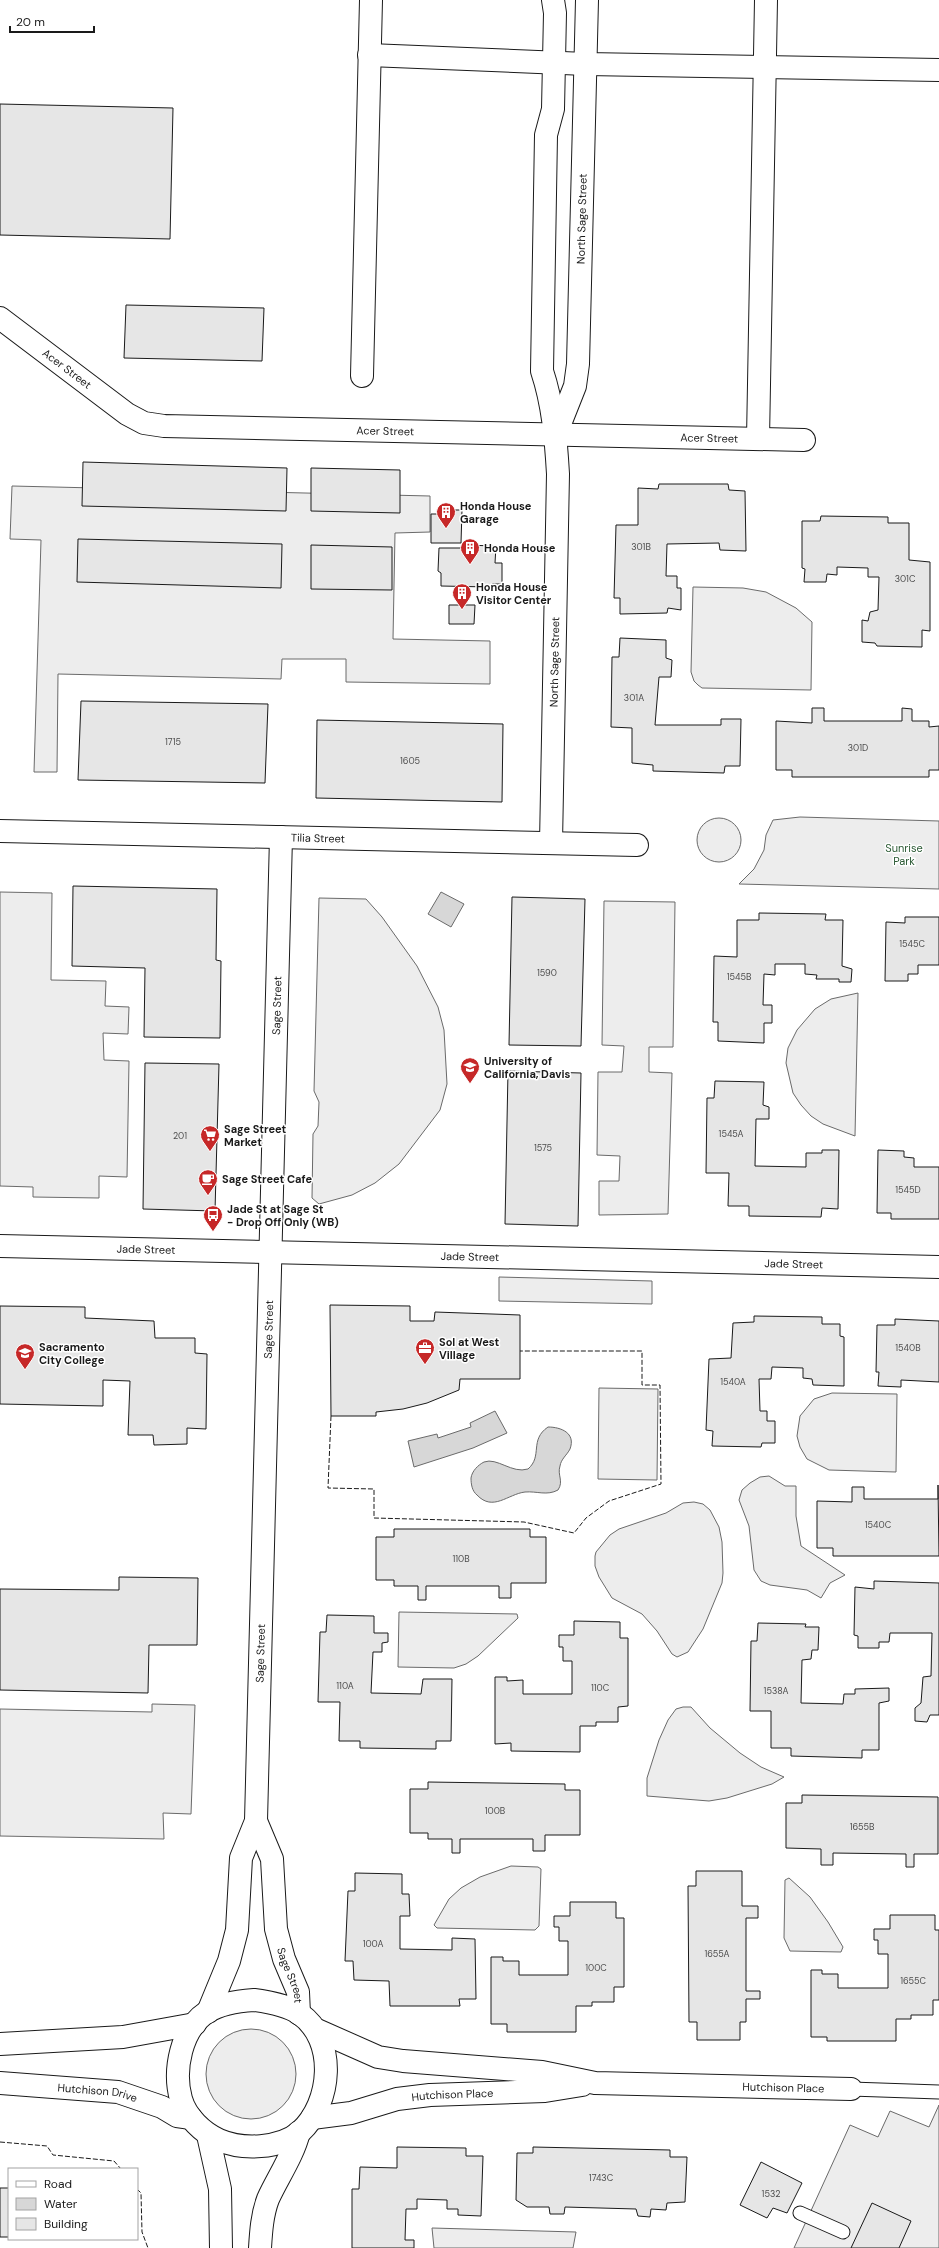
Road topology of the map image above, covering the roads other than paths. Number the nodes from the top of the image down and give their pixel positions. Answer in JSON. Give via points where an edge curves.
{"nodes":[{"id":1,"x":371,"y":0,"type":"edge"},
{"id":2,"x":553,"y":0,"type":"edge"},
{"id":3,"x":587,"y":0,"type":"edge"},
{"id":4,"x":766,"y":0,"type":"edge"},
{"id":5,"x":369,"y":55,"type":"junction"},
{"id":6,"x":554,"y":63,"type":"junction"},
{"id":7,"x":586,"y":64,"type":"junction"},
{"id":8,"x":764,"y":67,"type":"junction"},
{"id":9,"x":939,"y":70,"type":"edge"},
{"id":10,"x":0,"y":318,"type":"edge"},
{"id":11,"x":362,"y":376,"type":"dead end"},
{"id":12,"x":556,"y":434,"type":"junction"},
{"id":13,"x":758,"y":439,"type":"junction"},
{"id":14,"x":804,"y":440,"type":"dead end"},
{"id":15,"x":0,"y":831,"type":"edge"},
{"id":16,"x":281,"y":837,"type":"junction"},
{"id":17,"x":551,"y":843,"type":"junction"},
{"id":18,"x":637,"y":844,"type":"dead end"},
{"id":19,"x":0,"y":1246,"type":"edge"},
{"id":20,"x":271,"y":1252,"type":"junction"},
{"id":21,"x":939,"y":1267,"type":"edge"},
{"id":22,"x":256,"y":1821,"type":"junction"},
{"id":23,"x":299,"y":2014,"type":"junction"},
{"id":24,"x":201,"y":2018,"type":"junction"},
{"id":25,"x":317,"y":2030,"type":"junction"},
{"id":26,"x":0,"y":2044,"type":"edge"},
{"id":27,"x":0,"y":2083,"type":"edge"},
{"id":28,"x":595,"y":2083,"type":"junction"},
{"id":29,"x":851,"y":2089,"type":"joint"},
{"id":30,"x":939,"y":2092,"type":"edge"},
{"id":31,"x":192,"y":2118,"type":"junction"},
{"id":32,"x":306,"y":2125,"type":"junction"},
{"id":33,"x":208,"y":2135,"type":"junction"},
{"id":34,"x":800,"y":2213,"type":"dead end"},
{"id":35,"x":843,"y":2232,"type":"dead end"},
{"id":36,"x":221,"y":2248,"type":"edge"},
{"id":37,"x":260,"y":2248,"type":"edge"}],
"edges":[{"from":1,"to":5,"type":"street"},
{"from":2,"to":6,"type":"street","name":"North Sage Street"},
{"from":3,"to":7,"type":"street","name":"North Sage Street"},
{"from":4,"to":8,"type":"street"},
{"from":5,"to":6,"type":"street"},
{"from":5,"to":11,"type":"street"},
{"from":6,"to":7,"type":"street"},
{"from":6,"to":12,"type":"street","name":"North Sage Street","via":[[553,109],[546,135],[542,371]]},
{"from":7,"to":8,"type":"street"},
{"from":7,"to":12,"type":"street","name":"North Sage Street","via":[[578,364],[575,386]]},
{"from":8,"to":9,"type":"street"},
{"from":8,"to":13,"type":"street"},
{"from":10,"to":12,"type":"street","name":"Acer Street","via":[[127,414],[144,423],[164,426]]},
{"from":12,"to":13,"type":"street","name":"Acer Street"},
{"from":12,"to":17,"type":"street","name":"North Sage Street","via":[[558,474]]},
{"from":13,"to":14,"type":"street","name":"Acer Street"},
{"from":15,"to":16,"type":"street","name":"Tilia Street"},
{"from":16,"to":17,"type":"street","name":"Tilia Street"},
{"from":16,"to":20,"type":"street","name":"Sage Street"},
{"from":17,"to":18,"type":"street","name":"Tilia Street"},
{"from":19,"to":20,"type":"street","name":"Jade Street"},
{"from":20,"to":21,"type":"street","name":"Jade Street"},
{"from":20,"to":22,"type":"street","name":"Sage Street"},
{"from":22,"to":23,"type":"street","name":"Sage Street","via":[[272,1859],[276,1929],[284,1959],[298,1992]]},
{"from":22,"to":24,"type":"street","name":"Sage Street","via":[[241,1858],[237,1930],[229,1960]]},
{"from":23,"to":24,"type":"street","via":[[276,2003],[254,2000],[234,2002]]},
{"from":23,"to":25,"type":"street"},
{"from":24,"to":26,"type":"street","via":[[123,2037]]},
{"from":24,"to":31,"type":"street","name":"Sage Street","via":[[184,2042],[179,2059],[178,2080],[181,2100]]},
{"from":25,"to":28,"type":"street","name":"Hutchison Place","via":[[378,2057],[542,2072]]},
{"from":25,"to":32,"type":"street","via":[[326,2073],[323,2095]]},
{"from":27,"to":31,"type":"street","name":"Hutchison Drive","via":[[118,2092],[162,2107],[177,2116]]},
{"from":28,"to":29,"type":"street","name":"Hutchison Place"},
{"from":28,"to":32,"type":"street","name":"Hutchison Place","via":[[545,2091],[430,2095],[397,2099]]},
{"from":29,"to":30,"type":"lane"},
{"from":31,"to":33,"type":"street","name":"Sage Street"},
{"from":32,"to":33,"type":"street","name":"Hutchison Place","via":[[274,2144],[253,2147],[229,2145]]},
{"from":32,"to":37,"type":"street","via":[[268,2201],[262,2223]]},
{"from":33,"to":36,"type":"street","via":[[220,2189]]},
{"from":34,"to":35,"type":"lane"}]}
